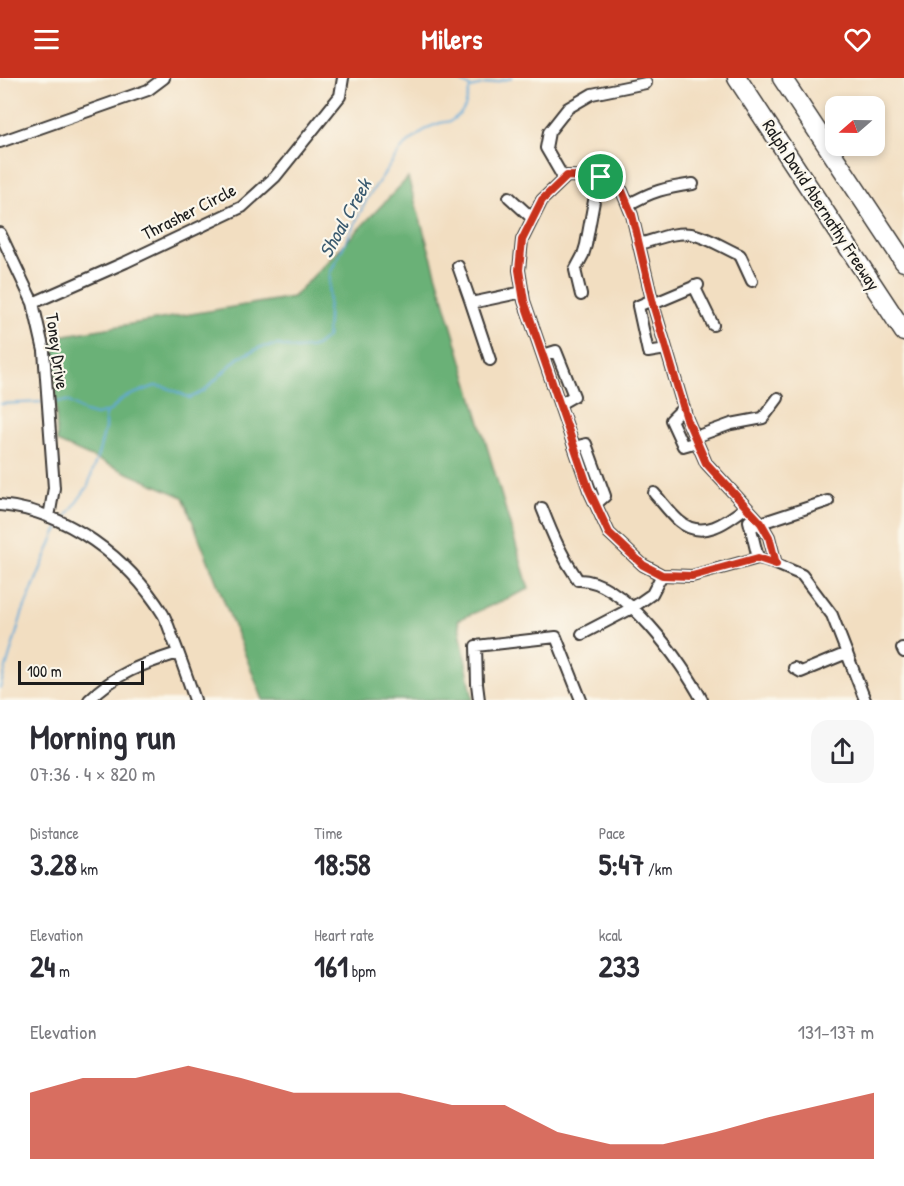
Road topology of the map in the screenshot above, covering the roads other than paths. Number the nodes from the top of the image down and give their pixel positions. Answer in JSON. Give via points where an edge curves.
{"nodes":[{"id":1,"x":164,"y":78,"type":"edge"},
{"id":2,"x":343,"y":78,"type":"edge"},
{"id":3,"x":737,"y":78,"type":"edge"},
{"id":4,"x":782,"y":78,"type":"edge"},
{"id":5,"x":646,"y":83,"type":"dead end"},
{"id":6,"x":0,"y":142,"type":"edge"},
{"id":7,"x":839,"y":163,"type":"junction"},
{"id":8,"x":601,"y":177,"type":"junction"},
{"id":9,"x":564,"y":179,"type":"junction"},
{"id":10,"x":693,"y":183,"type":"dead end"},
{"id":11,"x":509,"y":197,"type":"dead end"},
{"id":12,"x":628,"y":205,"type":"junction"},
{"id":13,"x":532,"y":218,"type":"junction"},
{"id":14,"x":0,"y":233,"type":"edge"},
{"id":15,"x":639,"y":244,"type":"junction"},
{"id":16,"x":904,"y":254,"type":"edge"},
{"id":17,"x":904,"y":262,"type":"edge"},
{"id":18,"x":458,"y":266,"type":"dead end"},
{"id":19,"x":752,"y":281,"type":"dead end"},
{"id":20,"x":523,"y":292,"type":"junction"},
{"id":21,"x":581,"y":296,"type":"dead end"},
{"id":22,"x":652,"y":302,"type":"junction"},
{"id":23,"x":33,"y":303,"type":"junction"},
{"id":24,"x":471,"y":303,"type":"junction"},
{"id":25,"x":713,"y":324,"type":"dead end"},
{"id":26,"x":904,"y":334,"type":"edge"},
{"id":27,"x":666,"y":349,"type":"junction"},
{"id":28,"x":543,"y":355,"type":"junction"},
{"id":29,"x":490,"y":360,"type":"dead end"},
{"id":30,"x":778,"y":399,"type":"dead end"},
{"id":31,"x":560,"y":404,"type":"junction"},
{"id":32,"x":684,"y":407,"type":"junction"},
{"id":33,"x":696,"y":439,"type":"junction"},
{"id":34,"x":654,"y":493,"type":"dead end"},
{"id":35,"x":828,"y":501,"type":"dead end"},
{"id":36,"x":0,"y":505,"type":"edge"},
{"id":37,"x":746,"y":507,"type":"junction"},
{"id":38,"x":542,"y":508,"type":"dead end"},
{"id":39,"x":49,"y":517,"type":"junction"},
{"id":40,"x":756,"y":525,"type":"junction"},
{"id":41,"x":758,"y":558,"type":"junction"},
{"id":42,"x":776,"y":564,"type":"junction"},
{"id":43,"x":662,"y":575,"type":"junction"},
{"id":44,"x":632,"y":608,"type":"junction"},
{"id":45,"x":582,"y":634,"type":"dead end"},
{"id":46,"x":178,"y":652,"type":"junction"},
{"id":47,"x":847,"y":653,"type":"junction"},
{"id":48,"x":794,"y":668,"type":"dead end"},
{"id":49,"x":89,"y":700,"type":"edge"},
{"id":50,"x":195,"y":700,"type":"edge"},
{"id":51,"x":479,"y":700,"type":"edge"},
{"id":52,"x":581,"y":700,"type":"edge"},
{"id":53,"x":702,"y":700,"type":"edge"},
{"id":54,"x":865,"y":700,"type":"edge"}],
"edges":[{"from":1,"to":6,"type":"street","via":[[148,90]]},
{"from":2,"to":23,"type":"street","name":"Thrasher Circle","via":[[340,96],[275,177],[242,207]]},
{"from":3,"to":26,"type":"highway","name":"Ralph David Abernathy Freeway"},
{"from":4,"to":7,"type":"highway","name":"Ralph David Abernathy Freeway"},
{"from":5,"to":9,"type":"street","via":[[592,94],[568,108],[549,132],[546,148]]},
{"from":7,"to":16,"type":"highway"},
{"from":7,"to":17,"type":"highway","name":"Ralph David Abernathy Freeway"},
{"from":8,"to":9,"type":"street"},
{"from":8,"to":12,"type":"street","via":[[622,191]]},
{"from":8,"to":21,"type":"street","via":[[586,245],[575,270]]},
{"from":9,"to":13,"type":"street","via":[[542,200]]},
{"from":10,"to":12,"type":"street","via":[[652,192]]},
{"from":11,"to":13,"type":"street"},
{"from":12,"to":15,"type":"street"},
{"from":13,"to":20,"type":"street","via":[[522,240],[519,270]]},
{"from":14,"to":23,"type":"street","name":"Toney Drive"},
{"from":15,"to":19,"type":"street","via":[[689,234],[706,238],[740,255]]},
{"from":15,"to":22,"type":"street"},
{"from":18,"to":24,"type":"street"},
{"from":20,"to":24,"type":"street"},
{"from":20,"to":28,"type":"street"},
{"from":22,"to":25,"type":"street","via":[[696,285]]},
{"from":22,"to":27,"type":"street"},
{"from":22,"to":27,"type":"street","via":[[638,306],[648,352]]},
{"from":23,"to":39,"type":"street","name":"Toney Drive","via":[[44,351],[54,488]]},
{"from":24,"to":29,"type":"street"},
{"from":27,"to":32,"type":"street"},
{"from":28,"to":31,"type":"street"},
{"from":28,"to":31,"type":"street","via":[[556,351],[574,396]]},
{"from":30,"to":33,"type":"street","via":[[763,418],[731,424]]},
{"from":31,"to":43,"type":"street","via":[[574,447],[586,444],[605,496],[596,504],[609,533],[643,565]]},
{"from":32,"to":33,"type":"street"},
{"from":32,"to":33,"type":"street","via":[[671,420],[683,446]]},
{"from":33,"to":37,"type":"street","via":[[706,463]]},
{"from":34,"to":37,"type":"street","via":[[680,522],[693,529],[713,528]]},
{"from":35,"to":40,"type":"street"},
{"from":36,"to":39,"type":"street"},
{"from":37,"to":40,"type":"street"},
{"from":38,"to":44,"type":"street","via":[[564,560],[578,580],[604,587]]},
{"from":39,"to":46,"type":"street","via":[[101,545],[132,573],[164,616]]},
{"from":40,"to":41,"type":"street"},
{"from":40,"to":42,"type":"street","via":[[769,537]]},
{"from":41,"to":42,"type":"street"},
{"from":41,"to":43,"type":"street","via":[[692,576]]},
{"from":42,"to":47,"type":"street","via":[[802,575],[832,615]]},
{"from":43,"to":44,"type":"street","via":[[652,594]]},
{"from":44,"to":45,"type":"street"},
{"from":44,"to":53,"type":"street","via":[[663,641]]},
{"from":46,"to":49,"type":"street","via":[[124,673]]},
{"from":46,"to":50,"type":"street"},
{"from":47,"to":48,"type":"street","via":[[801,672]]},
{"from":47,"to":54,"type":"street"},
{"from":51,"to":52,"type":"street","via":[[476,646],[556,637]]}]}
